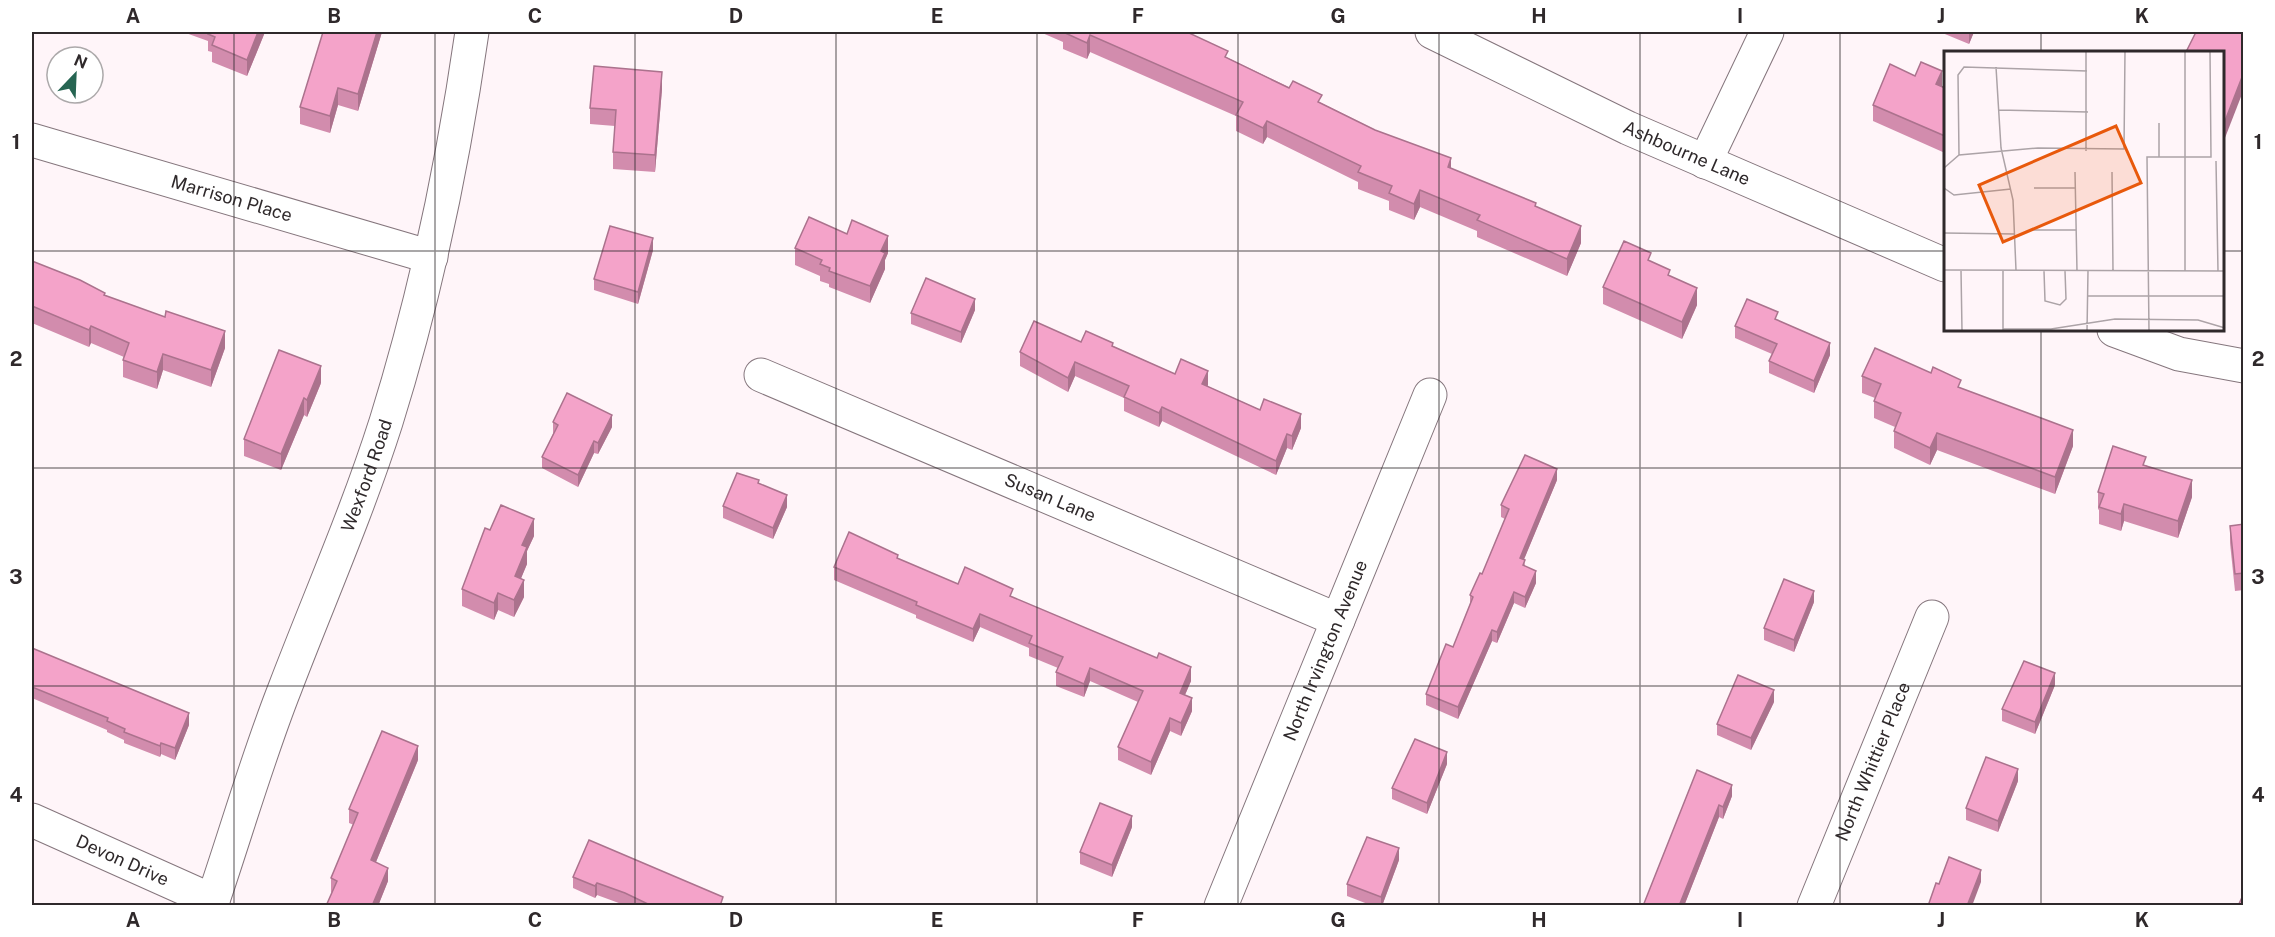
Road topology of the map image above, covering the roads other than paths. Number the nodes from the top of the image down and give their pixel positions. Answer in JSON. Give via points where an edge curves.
{"nodes":[{"id":1,"x":472,"y":32,"type":"edge"},
{"id":2,"x":1432,"y":32,"type":"edge"},
{"id":3,"x":1767,"y":32,"type":"edge"},
{"id":4,"x":32,"y":140,"type":"edge"},
{"id":5,"x":1705,"y":162,"type":"junction"},
{"id":6,"x":431,"y":257,"type":"junction"},
{"id":7,"x":1944,"y":265,"type":"edge"},
{"id":8,"x":2119,"y":332,"type":"edge"},
{"id":9,"x":2244,"y":366,"type":"edge"},
{"id":10,"x":761,"y":375,"type":"dead end"},
{"id":11,"x":1430,"y":395,"type":"dead end"},
{"id":12,"x":1932,"y":617,"type":"dead end"},
{"id":13,"x":1338,"y":620,"type":"junction"},
{"id":14,"x":32,"y":820,"type":"edge"},
{"id":15,"x":212,"y":903,"type":"edge"},
{"id":16,"x":1221,"y":906,"type":"edge"},
{"id":17,"x":1814,"y":906,"type":"edge"}],
"edges":[{"from":1,"to":6,"type":"street","name":"Wexford Road"},
{"from":2,"to":5,"type":"street","name":"Ashbourne Lane"},
{"from":3,"to":5,"type":"street"},
{"from":4,"to":6,"type":"street","name":"Marrison Place"},
{"from":5,"to":7,"type":"street","name":"Ashbourne Lane"},
{"from":6,"to":15,"type":"street","name":"Wexford Road","via":[[411,339],[370,472],[284,690]]},
{"from":8,"to":9,"type":"street","via":[[2179,354]]},
{"from":10,"to":13,"type":"street","name":"Susan Lane"},
{"from":11,"to":13,"type":"street","name":"North Irvington Avenue"},
{"from":12,"to":17,"type":"street","name":"North Whittier Place"},
{"from":13,"to":16,"type":"street","name":"North Irvington Avenue"},
{"from":14,"to":15,"type":"street","name":"Devon Drive"}]}
